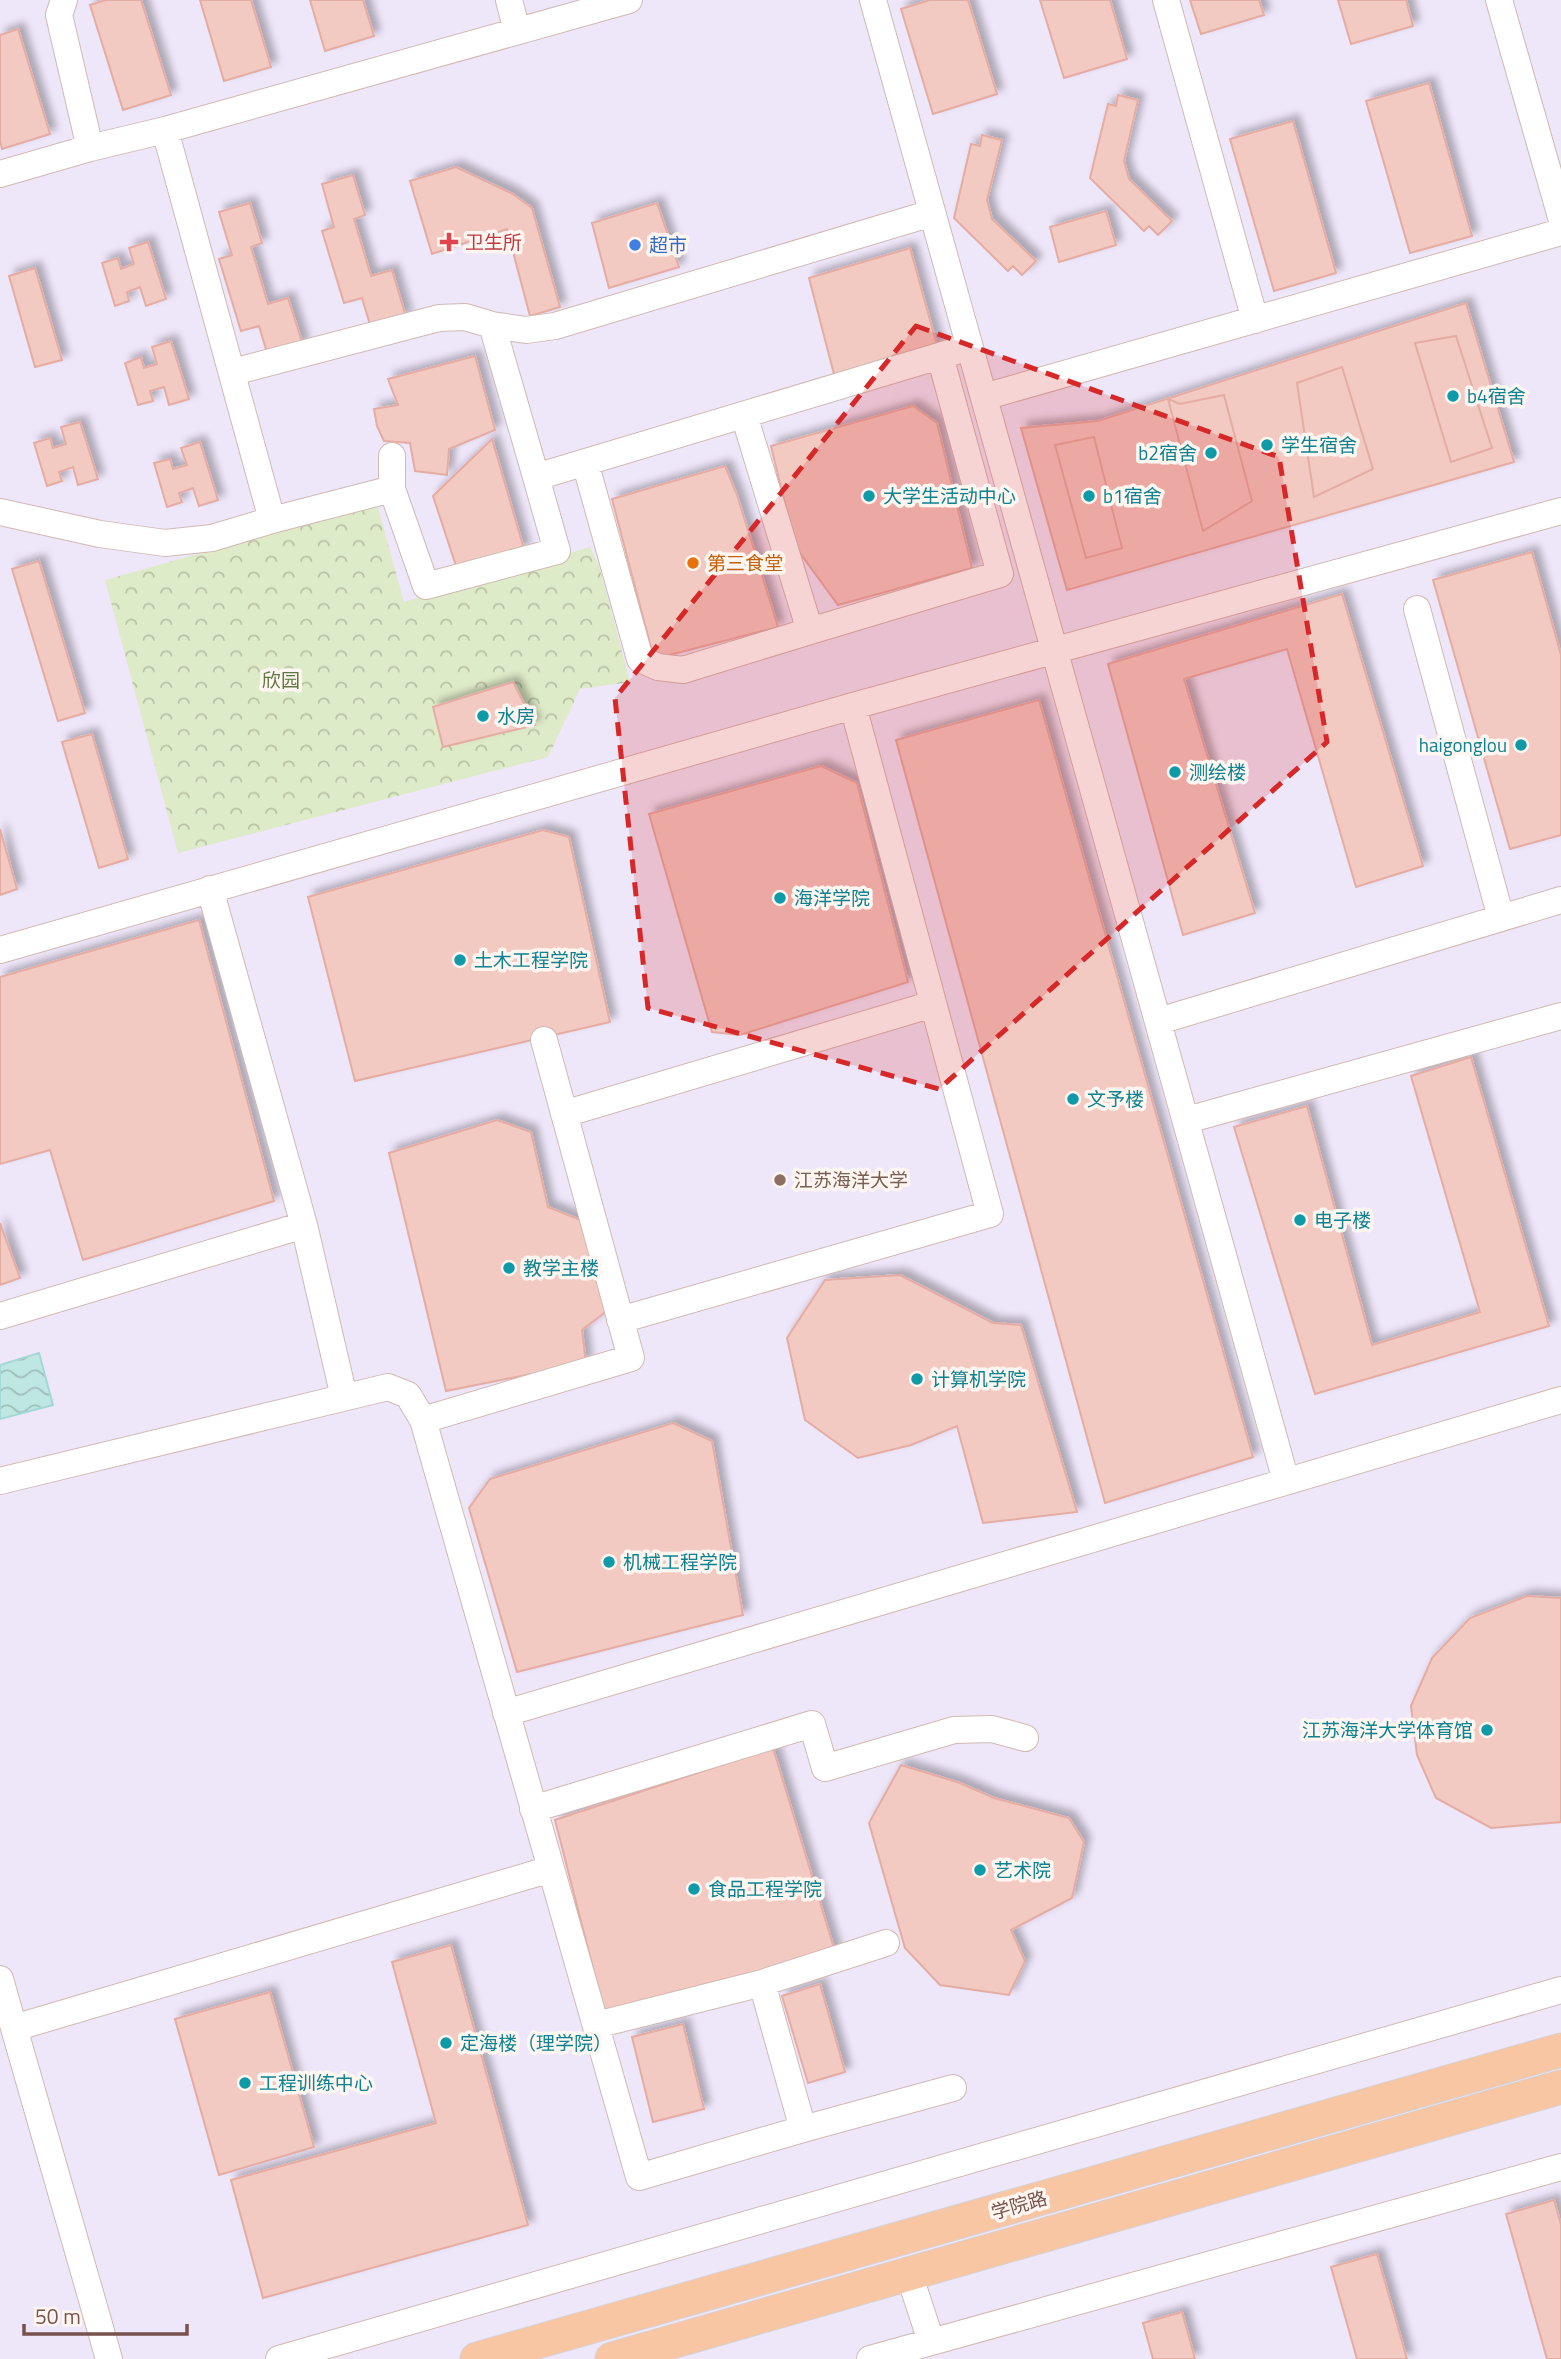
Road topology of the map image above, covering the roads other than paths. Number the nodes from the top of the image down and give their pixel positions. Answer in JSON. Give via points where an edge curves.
{"nodes":[{"id":1,"x":509,"y":0,"type":"edge"},
{"id":2,"x":629,"y":0,"type":"edge"},
{"id":3,"x":873,"y":0,"type":"edge"},
{"id":4,"x":1166,"y":0,"type":"edge"},
{"id":5,"x":1499,"y":0,"type":"edge"},
{"id":6,"x":59,"y":5,"type":"edge"},
{"id":7,"x":517,"y":32,"type":"junction"},
{"id":8,"x":165,"y":130,"type":"junction"},
{"id":9,"x":90,"y":148,"type":"junction"},
{"id":10,"x":0,"y":174,"type":"edge"},
{"id":11,"x":932,"y":213,"type":"junction"},
{"id":12,"x":1561,"y":217,"type":"edge"},
{"id":13,"x":1561,"y":232,"type":"edge"},
{"id":14,"x":1255,"y":320,"type":"junction"},
{"id":15,"x":492,"y":325,"type":"junction"},
{"id":16,"x":970,"y":347,"type":"junction"},
{"id":17,"x":940,"y":356,"type":"junction"},
{"id":18,"x":233,"y":372,"type":"junction"},
{"id":19,"x":984,"y":397,"type":"junction"},
{"id":20,"x":744,"y":415,"type":"junction"},
{"id":21,"x":392,"y":456,"type":"dead end"},
{"id":22,"x":585,"y":463,"type":"junction"},
{"id":23,"x":536,"y":477,"type":"junction"},
{"id":24,"x":392,"y":489,"type":"junction"},
{"id":25,"x":1561,"y":511,"type":"edge"},
{"id":26,"x":0,"y":512,"type":"edge"},
{"id":27,"x":272,"y":520,"type":"junction"},
{"id":28,"x":1417,"y":609,"type":"dead end"},
{"id":29,"x":810,"y":631,"type":"junction"},
{"id":30,"x":1056,"y":651,"type":"junction"},
{"id":31,"x":853,"y":706,"type":"junction"},
{"id":32,"x":210,"y":889,"type":"junction"},
{"id":33,"x":1561,"y":900,"type":"edge"},
{"id":34,"x":1501,"y":918,"type":"junction"},
{"id":35,"x":0,"y":950,"type":"edge"},
{"id":36,"x":933,"y":1004,"type":"junction"},
{"id":37,"x":1561,"y":1016,"type":"edge"},
{"id":38,"x":1159,"y":1021,"type":"junction"},
{"id":39,"x":544,"y":1040,"type":"dead end"},
{"id":40,"x":564,"y":1114,"type":"junction"},
{"id":41,"x":1186,"y":1120,"type":"junction"},
{"id":42,"x":304,"y":1224,"type":"junction"},
{"id":43,"x":0,"y":1316,"type":"edge"},
{"id":44,"x":620,"y":1320,"type":"junction"},
{"id":45,"x":344,"y":1397,"type":"junction"},
{"id":46,"x":1561,"y":1400,"type":"edge"},
{"id":47,"x":423,"y":1420,"type":"junction"},
{"id":48,"x":0,"y":1481,"type":"edge"},
{"id":49,"x":1286,"y":1481,"type":"junction"},
{"id":50,"x":506,"y":1713,"type":"junction"},
{"id":51,"x":1026,"y":1738,"type":"dead end"},
{"id":52,"x":533,"y":1809,"type":"junction"},
{"id":53,"x":551,"y":1869,"type":"junction"},
{"id":54,"x":886,"y":1943,"type":"dead end"},
{"id":55,"x":0,"y":1979,"type":"edge"},
{"id":56,"x":762,"y":1983,"type":"junction"},
{"id":57,"x":1561,"y":1990,"type":"edge"},
{"id":58,"x":596,"y":2025,"type":"junction"},
{"id":59,"x":14,"y":2028,"type":"junction"},
{"id":60,"x":1561,"y":2050,"type":"edge"},
{"id":61,"x":1561,"y":2087,"type":"edge"},
{"id":62,"x":953,"y":2088,"type":"dead end"},
{"id":63,"x":803,"y":2129,"type":"junction"},
{"id":64,"x":1561,"y":2167,"type":"edge"},
{"id":65,"x":909,"y":2274,"type":"junction"},
{"id":66,"x":931,"y":2341,"type":"junction"},
{"id":67,"x":109,"y":2359,"type":"edge"},
{"id":68,"x":279,"y":2359,"type":"edge"},
{"id":69,"x":477,"y":2359,"type":"edge"},
{"id":70,"x":612,"y":2359,"type":"edge"},
{"id":71,"x":870,"y":2359,"type":"edge"}],
"edges":[{"from":1,"to":7,"type":"lane"},
{"from":2,"to":7,"type":"lane"},
{"from":3,"to":11,"type":"lane"},
{"from":4,"to":14,"type":"lane"},
{"from":5,"to":12,"type":"lane"},
{"from":6,"to":9,"type":"lane"},
{"from":7,"to":8,"type":"lane"},
{"from":8,"to":9,"type":"lane"},
{"from":8,"to":18,"type":"lane"},
{"from":9,"to":10,"type":"lane"},
{"from":11,"to":15,"type":"lane","via":[[555,326],[526,330]]},
{"from":11,"to":16,"type":"lane"},
{"from":13,"to":14,"type":"lane"},
{"from":14,"to":19,"type":"lane"},
{"from":15,"to":18,"type":"lane","via":[[465,317],[439,318]]},
{"from":15,"to":23,"type":"lane"},
{"from":16,"to":17,"type":"lane"},
{"from":16,"to":19,"type":"lane"},
{"from":17,"to":20,"type":"lane"},
{"from":17,"to":29,"type":"lane","via":[[1000,574]]},
{"from":18,"to":27,"type":"lane"},
{"from":19,"to":30,"type":"lane"},
{"from":20,"to":22,"type":"lane"},
{"from":20,"to":29,"type":"lane"},
{"from":21,"to":24,"type":"lane"},
{"from":22,"to":23,"type":"lane"},
{"from":22,"to":29,"type":"lane","via":[[640,659],[683,670]]},
{"from":23,"to":24,"type":"lane","via":[[557,551],[426,586]]},
{"from":24,"to":27,"type":"lane"},
{"from":25,"to":30,"type":"lane"},
{"from":26,"to":27,"type":"lane","via":[[165,543],[212,538]]},
{"from":28,"to":34,"type":"lane"},
{"from":30,"to":31,"type":"lane"},
{"from":30,"to":38,"type":"lane"},
{"from":31,"to":32,"type":"lane"},
{"from":31,"to":36,"type":"lane"},
{"from":32,"to":35,"type":"lane"},
{"from":32,"to":42,"type":"lane"},
{"from":33,"to":34,"type":"lane"},
{"from":34,"to":38,"type":"lane"},
{"from":36,"to":40,"type":"lane"},
{"from":36,"to":44,"type":"lane","via":[[990,1214]]},
{"from":37,"to":41,"type":"lane"},
{"from":38,"to":41,"type":"lane"},
{"from":39,"to":40,"type":"lane"},
{"from":40,"to":44,"type":"lane"},
{"from":41,"to":49,"type":"lane"},
{"from":42,"to":43,"type":"lane"},
{"from":42,"to":45,"type":"lane"},
{"from":44,"to":47,"type":"lane","via":[[631,1359]]},
{"from":45,"to":47,"type":"lane","via":[[388,1387],[408,1395]]},
{"from":45,"to":48,"type":"lane"},
{"from":46,"to":49,"type":"lane"},
{"from":47,"to":50,"type":"lane"},
{"from":49,"to":50,"type":"lane"},
{"from":50,"to":52,"type":"lane"},
{"from":51,"to":52,"type":"lane","via":[[992,1729],[954,1730],[825,1769],[811,1724]]},
{"from":52,"to":53,"type":"lane"},
{"from":53,"to":58,"type":"lane"},
{"from":53,"to":59,"type":"lane"},
{"from":54,"to":56,"type":"lane"},
{"from":55,"to":59,"type":"lane"},
{"from":56,"to":58,"type":"lane"},
{"from":56,"to":63,"type":"lane"},
{"from":57,"to":68,"type":"lane"},
{"from":58,"to":63,"type":"lane","via":[[639,2176]]},
{"from":59,"to":67,"type":"lane"},
{"from":60,"to":69,"type":"main road","name":"学院路"},
{"from":61,"to":65,"type":"main road","name":"学院路"},
{"from":62,"to":63,"type":"lane"},
{"from":64,"to":66,"type":"lane"},
{"from":65,"to":66,"type":"lane"},
{"from":65,"to":70,"type":"main road","name":"学院路"},
{"from":66,"to":71,"type":"lane"}]}
